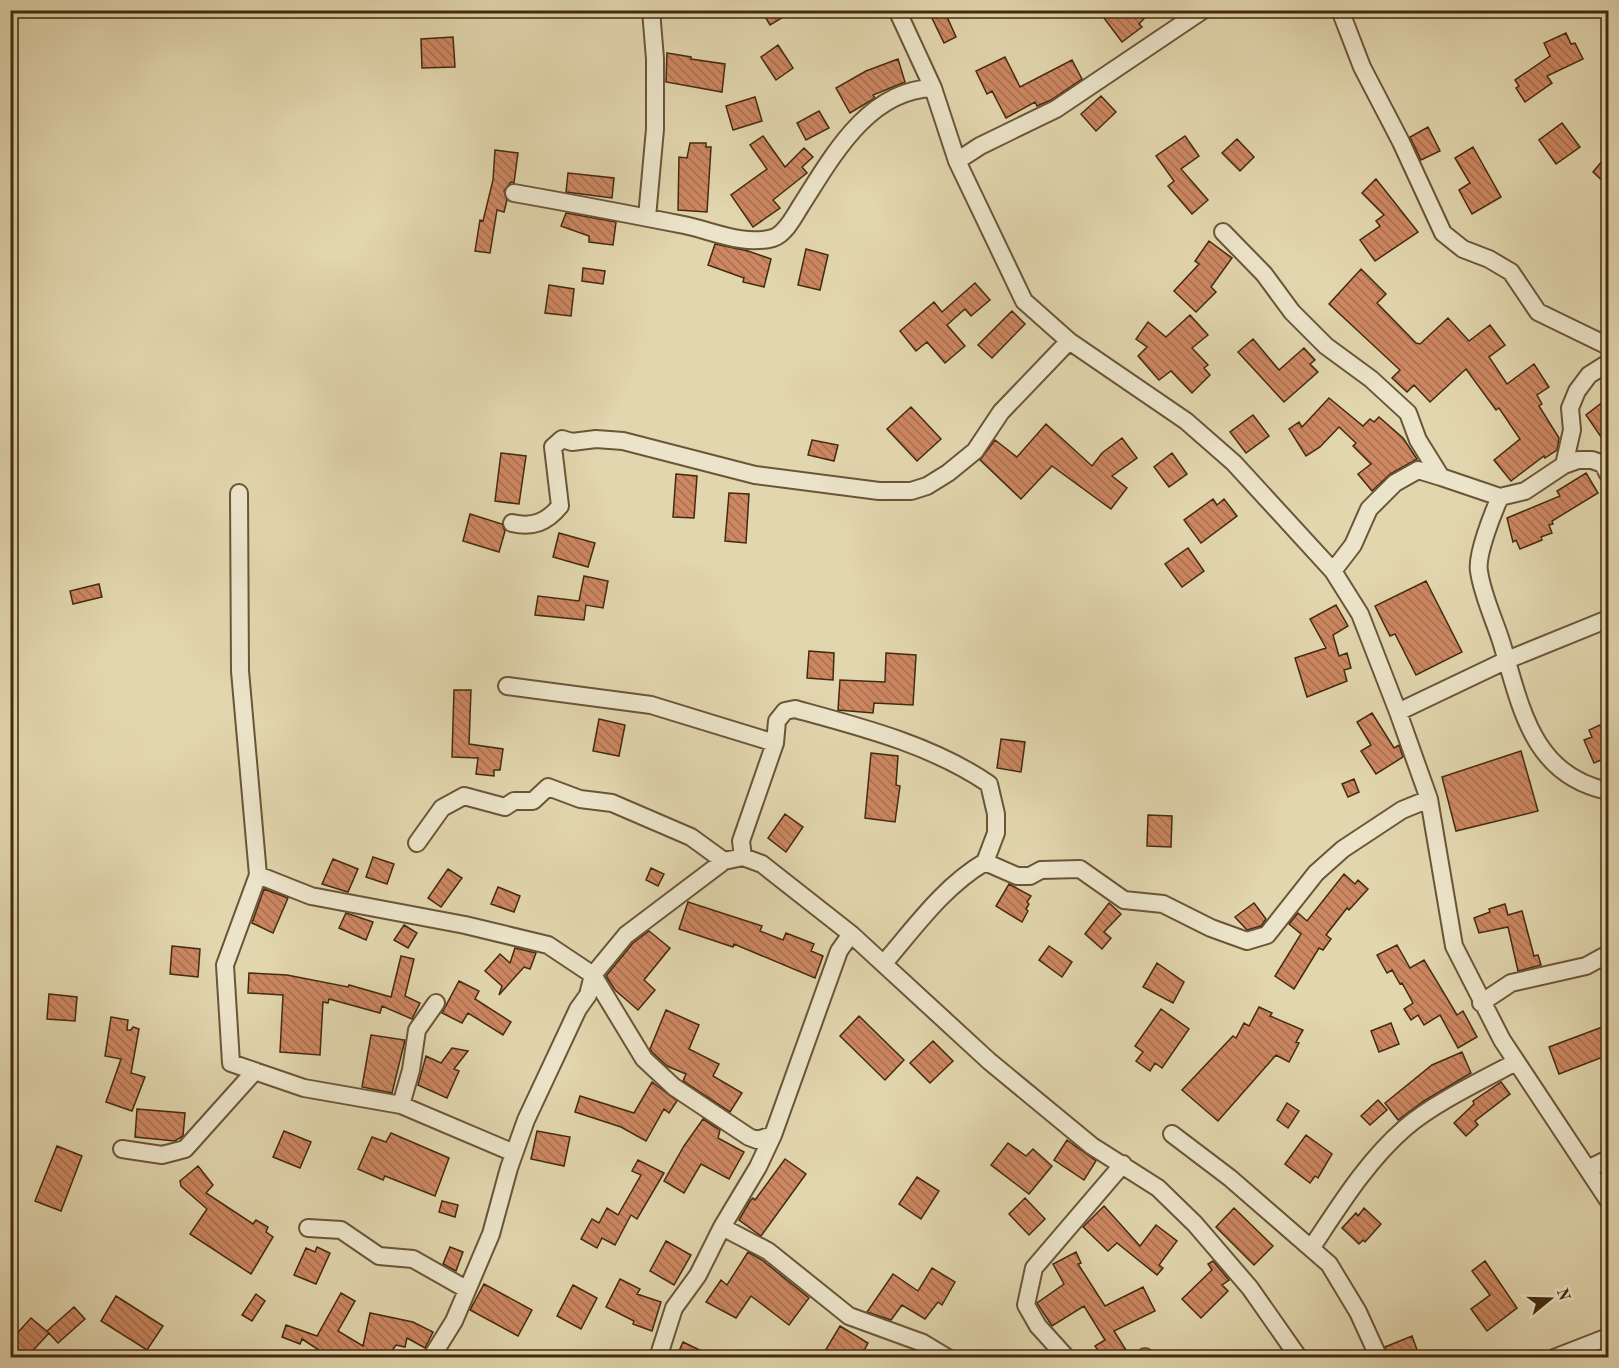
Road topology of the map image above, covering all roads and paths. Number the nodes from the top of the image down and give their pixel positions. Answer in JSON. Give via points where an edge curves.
{"nodes":[{"id":1,"x":651,"y":10,"type":"edge"},
{"id":2,"x":897,"y":10,"type":"edge"},
{"id":3,"x":1203,"y":10,"type":"edge"},
{"id":4,"x":1340,"y":10,"type":"edge"},
{"id":5,"x":933,"y":88,"type":"junction"},
{"id":6,"x":957,"y":161,"type":"junction"},
{"id":7,"x":514,"y":193,"type":"dead end"},
{"id":8,"x":647,"y":218,"type":"junction"},
{"id":9,"x":1223,"y":232,"type":"dead end"},
{"id":10,"x":1069,"y":341,"type":"junction"},
{"id":11,"x":1608,"y":346,"type":"edge"},
{"id":12,"x":1608,"y":363,"type":"edge"},
{"id":13,"x":1572,"y":430,"type":"junction"},
{"id":14,"x":1593,"y":460,"type":"junction"},
{"id":15,"x":1564,"y":465,"type":"junction"},
{"id":16,"x":1608,"y":474,"type":"edge"},
{"id":17,"x":1441,"y":477,"type":"junction"},
{"id":18,"x":239,"y":493,"type":"dead end"},
{"id":19,"x":1500,"y":497,"type":"junction"},
{"id":20,"x":512,"y":523,"type":"dead end"},
{"id":21,"x":1333,"y":571,"type":"junction"},
{"id":22,"x":1608,"y":619,"type":"edge"},
{"id":23,"x":1507,"y":660,"type":"junction"},
{"id":24,"x":507,"y":686,"type":"dead end"},
{"id":25,"x":1398,"y":712,"type":"junction"},
{"id":26,"x":774,"y":742,"type":"junction"},
{"id":27,"x":1608,"y":791,"type":"edge"},
{"id":28,"x":1429,"y":800,"type":"junction"},
{"id":29,"x":417,"y":843,"type":"dead end"},
{"id":30,"x":743,"y":857,"type":"junction"},
{"id":31,"x":723,"y":861,"type":"junction"},
{"id":32,"x":985,"y":862,"type":"junction"},
{"id":33,"x":258,"y":875,"type":"junction"},
{"id":34,"x":851,"y":934,"type":"junction"},
{"id":35,"x":1608,"y":954,"type":"edge"},
{"id":36,"x":884,"y":963,"type":"junction"},
{"id":37,"x":593,"y":975,"type":"junction"},
{"id":38,"x":436,"y":1003,"type":"dead end"},
{"id":39,"x":1481,"y":1003,"type":"junction"},
{"id":40,"x":1516,"y":1062,"type":"junction"},
{"id":41,"x":255,"y":1071,"type":"junction"},
{"id":42,"x":401,"y":1104,"type":"junction"},
{"id":43,"x":1172,"y":1134,"type":"dead end"},
{"id":44,"x":773,"y":1135,"type":"junction"},
{"id":45,"x":122,"y":1149,"type":"dead end"},
{"id":46,"x":514,"y":1153,"type":"junction"},
{"id":47,"x":1608,"y":1159,"type":"edge"},
{"id":48,"x":1123,"y":1164,"type":"junction"},
{"id":49,"x":1588,"y":1169,"type":"junction"},
{"id":50,"x":1608,"y":1200,"type":"edge"},
{"id":51,"x":722,"y":1227,"type":"junction"},
{"id":52,"x":308,"y":1228,"type":"dead end"},
{"id":53,"x":1312,"y":1247,"type":"junction"},
{"id":54,"x":466,"y":1289,"type":"junction"},
{"id":55,"x":1608,"y":1337,"type":"edge"},
{"id":56,"x":431,"y":1358,"type":"edge"},
{"id":57,"x":658,"y":1358,"type":"edge"},
{"id":58,"x":948,"y":1358,"type":"edge"},
{"id":59,"x":1067,"y":1358,"type":"edge"},
{"id":60,"x":1299,"y":1358,"type":"edge"},
{"id":61,"x":1380,"y":1358,"type":"edge"},
{"id":62,"x":1554,"y":1358,"type":"edge"}],
"edges":[{"from":1,"to":8,"type":"street","via":[[655,129]]},
{"from":2,"to":5,"type":"street"},
{"from":3,"to":6,"type":"street","via":[[1056,109]]},
{"from":4,"to":11,"type":"street","via":[[1362,67],[1443,233],[1463,249],[1511,272],[1538,312]]},
{"from":5,"to":6,"type":"street"},
{"from":5,"to":8,"type":"street","via":[[908,92],[876,110],[848,135],[779,236],[738,239]]},
{"from":6,"to":10,"type":"street","via":[[1024,301]]},
{"from":7,"to":8,"type":"street"},
{"from":9,"to":17,"type":"street","via":[[1326,346],[1408,413],[1418,440]]},
{"from":10,"to":20,"type":"street","via":[[1001,412],[975,451],[927,486],[879,491],[814,483],[755,475],[623,441],[562,439],[553,447],[560,506],[541,523]]},
{"from":10,"to":21,"type":"street","via":[[1186,421],[1234,464]]},
{"from":12,"to":13,"type":"street","via":[[1589,375],[1577,391],[1570,408]]},
{"from":13,"to":14,"type":"street"},
{"from":13,"to":15,"type":"street"},
{"from":14,"to":15,"type":"street"},
{"from":14,"to":16,"type":"street","via":[[1603,464]]},
{"from":15,"to":19,"type":"street","via":[[1525,491]]},
{"from":17,"to":19,"type":"street"},
{"from":17,"to":21,"type":"street","via":[[1418,470],[1395,483],[1369,509],[1353,545]]},
{"from":18,"to":33,"type":"street","via":[[240,671]]},
{"from":19,"to":23,"type":"street","via":[[1489,523],[1478,570]]},
{"from":21,"to":25,"type":"street","via":[[1360,614]]},
{"from":22,"to":23,"type":"street"},
{"from":23,"to":25,"type":"street"},
{"from":23,"to":27,"type":"street","via":[[1535,741],[1576,782]]},
{"from":24,"to":26,"type":"street","via":[[651,705]]},
{"from":25,"to":28,"type":"street"},
{"from":26,"to":30,"type":"street","via":[[748,814],[741,841]]},
{"from":26,"to":32,"type":"street","via":[[777,721],[785,711],[795,709],[863,728],[958,763],[989,784],[996,832]]},
{"from":28,"to":32,"type":"street","via":[[1402,810],[1343,849],[1316,873],[1267,934],[1247,941],[1163,904],[1124,900],[1080,868],[1017,876]]},
{"from":28,"to":39,"type":"street","via":[[1454,946]]},
{"from":29,"to":31,"type":"street","via":[[442,808],[464,796],[505,807],[514,801],[533,801],[548,787],[580,799],[612,803],[691,837]]},
{"from":30,"to":31,"type":"street"},
{"from":30,"to":34,"type":"street","via":[[762,864]]},
{"from":31,"to":37,"type":"street","via":[[626,935]]},
{"from":32,"to":36,"type":"street","via":[[956,882]]},
{"from":33,"to":37,"type":"street","via":[[311,896],[548,945]]},
{"from":33,"to":41,"type":"street","via":[[225,965],[231,1063]]},
{"from":34,"to":36,"type":"street"},
{"from":34,"to":44,"type":"street","via":[[839,951]]},
{"from":35,"to":39,"type":"street","via":[[1586,966],[1511,983]]},
{"from":36,"to":48,"type":"street","via":[[989,1061],[1092,1146]]},
{"from":37,"to":44,"type":"street","via":[[644,1059],[674,1087],[749,1137],[757,1140]]},
{"from":37,"to":46,"type":"street","via":[[588,995]]},
{"from":38,"to":42,"type":"street","via":[[417,1030]]},
{"from":39,"to":40,"type":"street"},
{"from":40,"to":49,"type":"street"},
{"from":40,"to":53,"type":"street","via":[[1407,1126],[1352,1188]]},
{"from":41,"to":42,"type":"street","via":[[304,1088]]},
{"from":41,"to":45,"type":"street","via":[[185,1149],[162,1155]]},
{"from":42,"to":46,"type":"street"},
{"from":43,"to":53,"type":"street"},
{"from":44,"to":51,"type":"street"},
{"from":46,"to":54,"type":"street","via":[[491,1234]]},
{"from":47,"to":49,"type":"street"},
{"from":48,"to":59,"type":"street","via":[[1034,1268],[1026,1305],[1038,1326]]},
{"from":48,"to":60,"type":"street","via":[[1158,1188],[1195,1224],[1250,1288]]},
{"from":49,"to":50,"type":"street"},
{"from":51,"to":57,"type":"street","via":[[698,1275],[674,1308]]},
{"from":51,"to":58,"type":"street","via":[[768,1251],[849,1316],[923,1343]]},
{"from":52,"to":54,"type":"street","via":[[341,1230],[379,1256],[413,1259]]},
{"from":53,"to":61,"type":"street","via":[[1329,1264]]},
{"from":54,"to":56,"type":"street","via":[[454,1321]]},
{"from":55,"to":62,"type":"street"}]}
